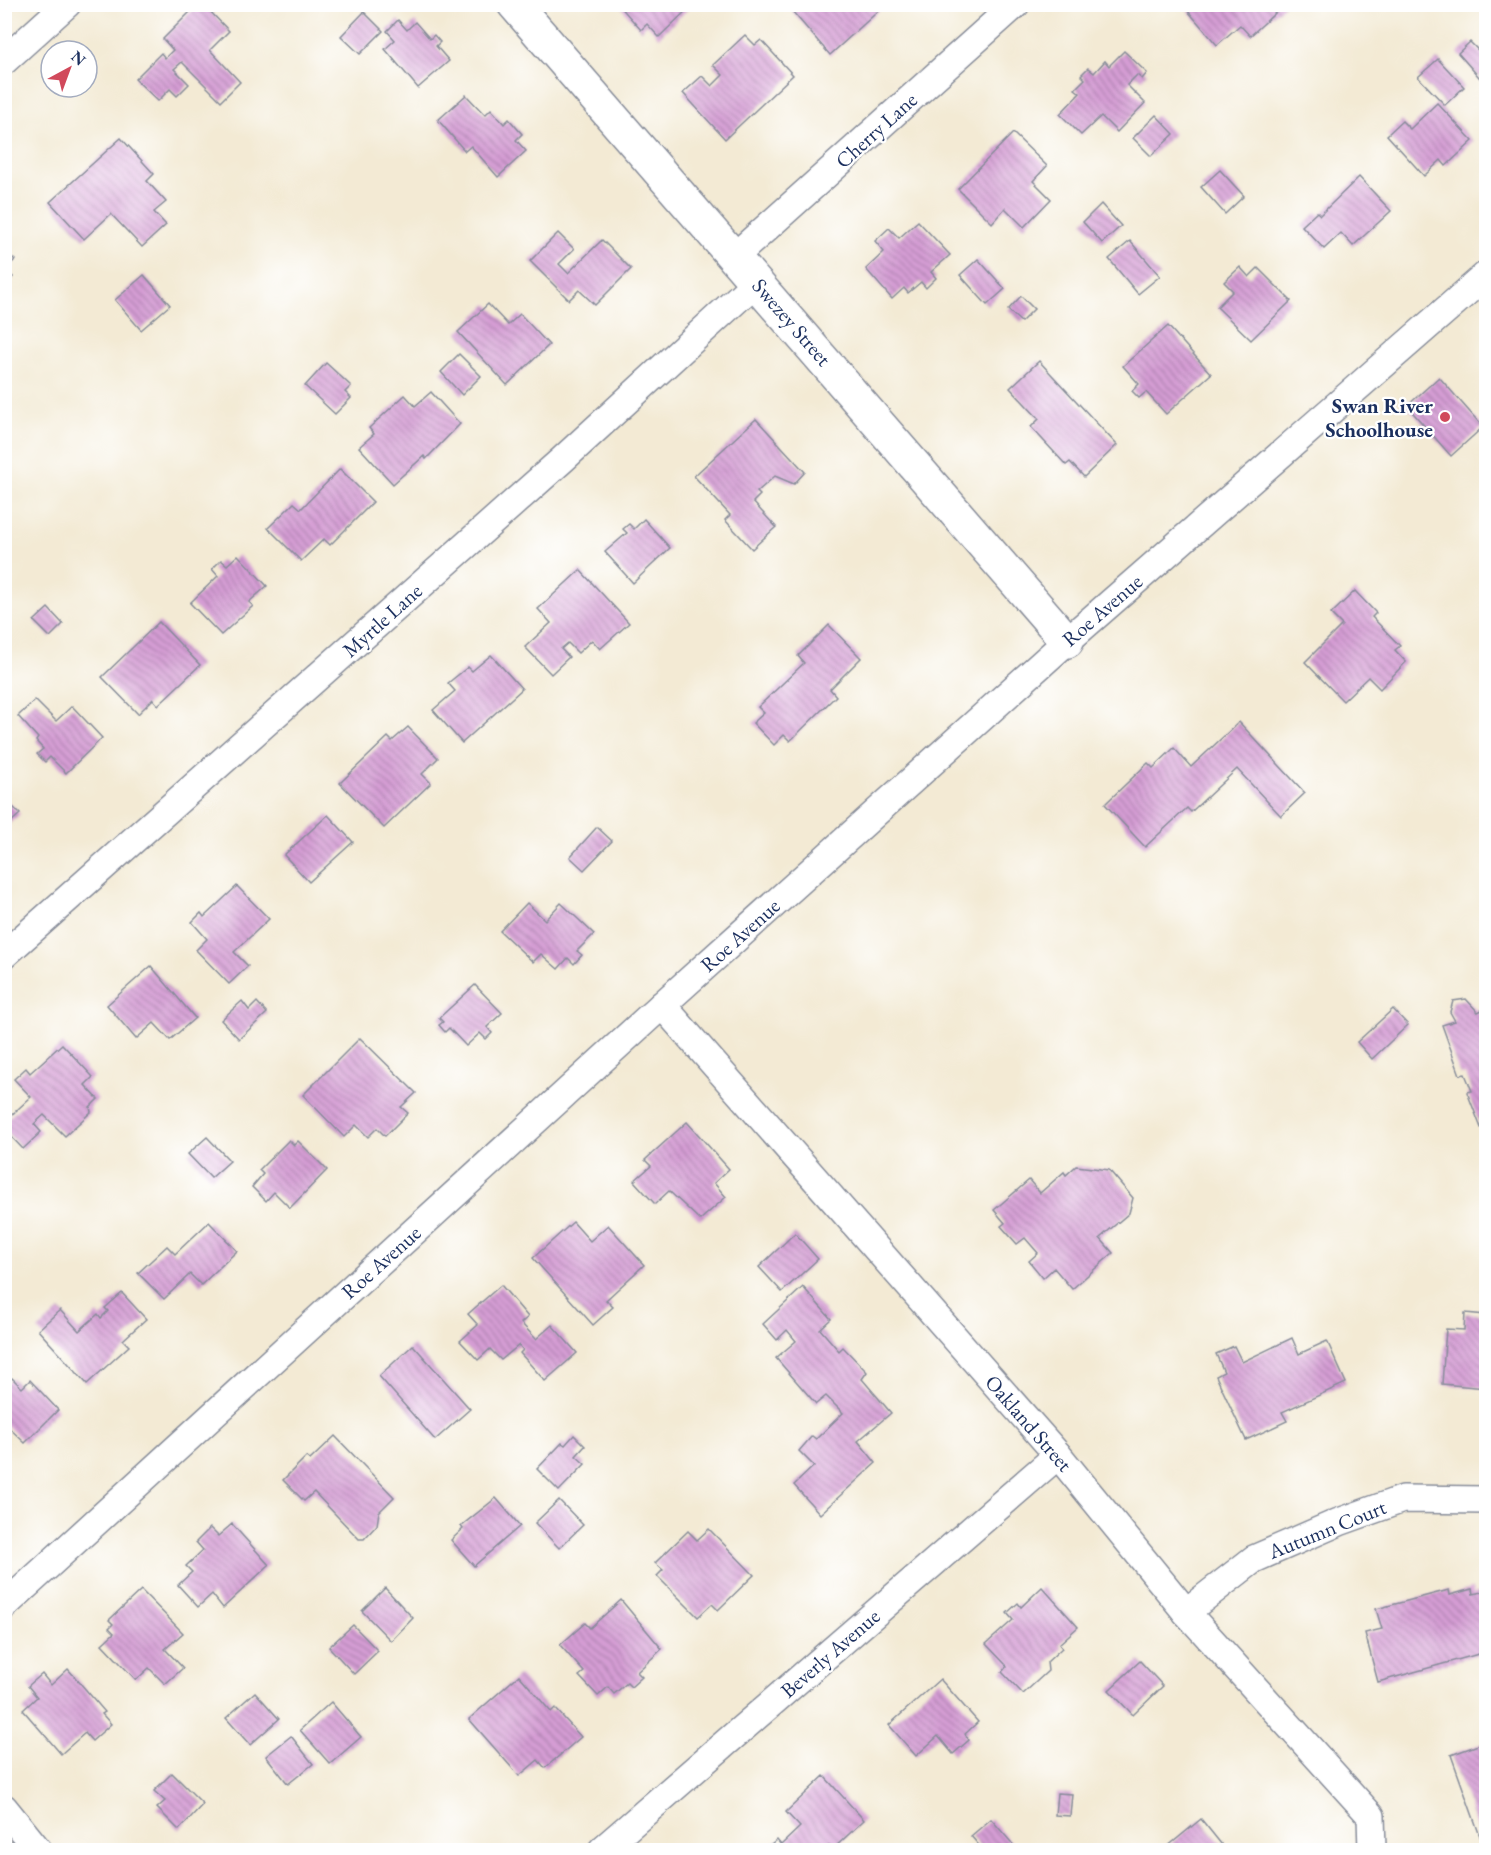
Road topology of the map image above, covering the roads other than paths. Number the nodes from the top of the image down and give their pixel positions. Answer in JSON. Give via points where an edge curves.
{"nodes":[{"id":1,"x":67,"y":4,"type":"edge"},
{"id":2,"x":514,"y":4,"type":"edge"},
{"id":3,"x":1017,"y":4,"type":"edge"},
{"id":4,"x":4,"y":62,"type":"edge"},
{"id":5,"x":735,"y":256,"type":"junction"},
{"id":6,"x":1486,"y":275,"type":"edge"},
{"id":7,"x":757,"y":281,"type":"junction"},
{"id":8,"x":1067,"y":641,"type":"junction"},
{"id":9,"x":4,"y":955,"type":"edge"},
{"id":10,"x":662,"y":1005,"type":"junction"},
{"id":11,"x":1058,"y":1455,"type":"junction"},
{"id":12,"x":1486,"y":1500,"type":"edge"},
{"id":13,"x":4,"y":1606,"type":"edge"},
{"id":14,"x":1186,"y":1612,"type":"junction"},
{"id":15,"x":4,"y":1808,"type":"edge"},
{"id":16,"x":38,"y":1851,"type":"edge"},
{"id":17,"x":602,"y":1851,"type":"edge"},
{"id":18,"x":1372,"y":1851,"type":"edge"}],
"edges":[{"from":1,"to":4,"type":"street"},
{"from":2,"to":5,"type":"street","name":"Swezey Street"},
{"from":3,"to":5,"type":"street","name":"Cherry Lane"},
{"from":5,"to":7,"type":"street","name":"Swezey Street"},
{"from":6,"to":8,"type":"street","name":"Roe Avenue"},
{"from":7,"to":8,"type":"street","name":"Swezey Street"},
{"from":7,"to":9,"type":"street","name":"Myrtle Lane","via":[[562,460]]},
{"from":8,"to":10,"type":"street","name":"Roe Avenue"},
{"from":10,"to":11,"type":"street","name":"Oakland Street"},
{"from":10,"to":13,"type":"street","name":"Roe Avenue"},
{"from":11,"to":14,"type":"street","name":"Oakland Street"},
{"from":11,"to":17,"type":"street","name":"Beverly Avenue"},
{"from":12,"to":14,"type":"street","name":"Autumn Court","via":[[1403,1499],[1339,1522],[1254,1558]]},
{"from":14,"to":18,"type":"street","name":"Oakland Street","via":[[1371,1816]]},
{"from":15,"to":16,"type":"street"}]}
